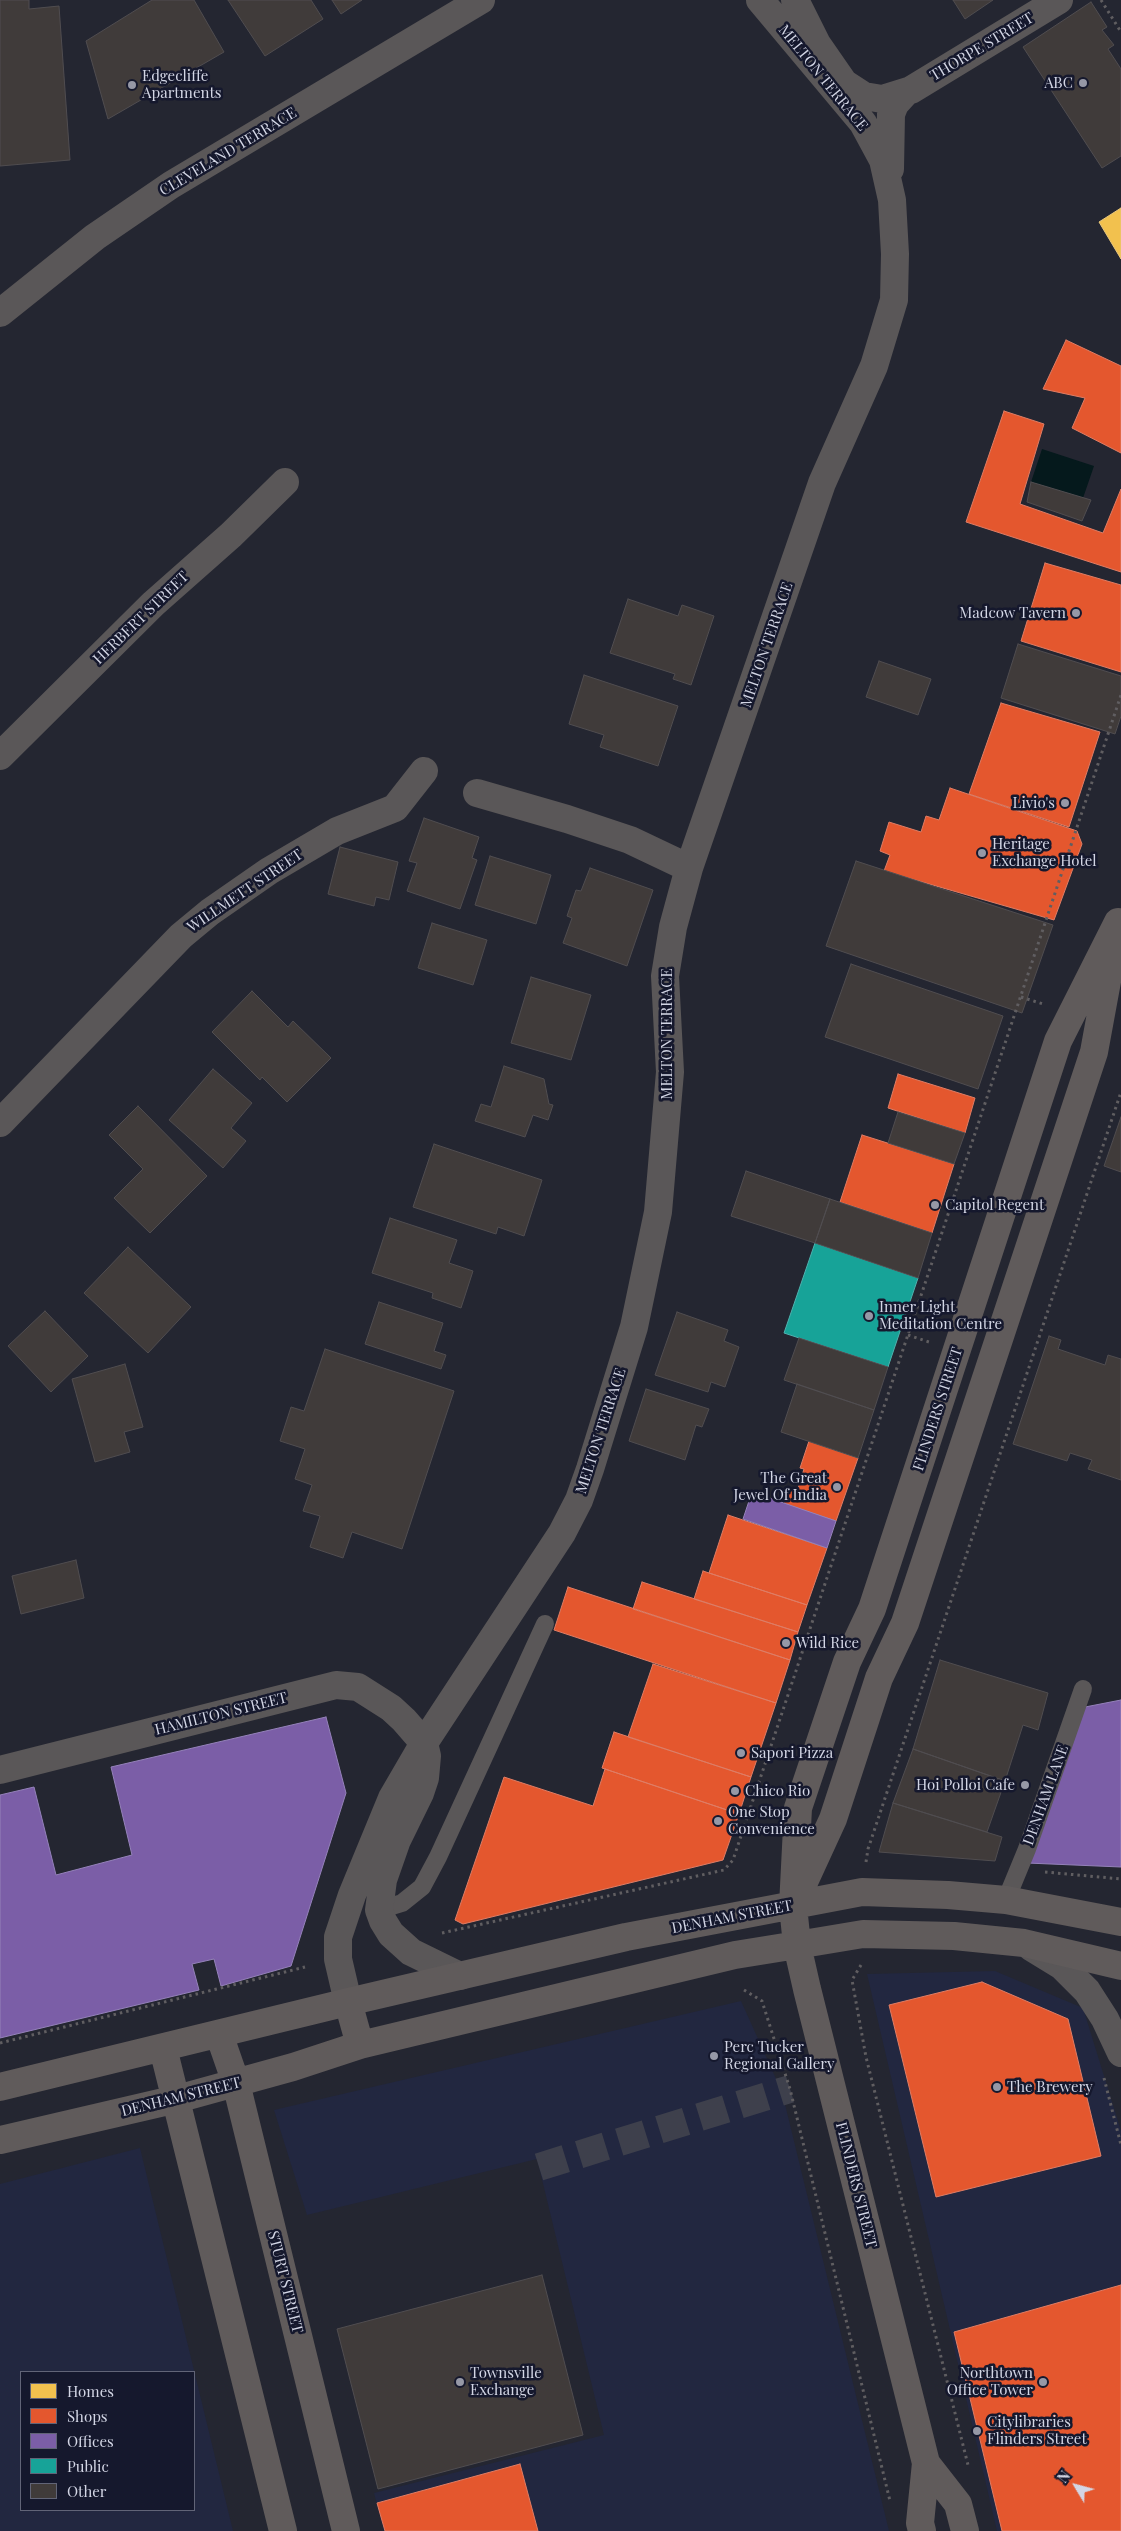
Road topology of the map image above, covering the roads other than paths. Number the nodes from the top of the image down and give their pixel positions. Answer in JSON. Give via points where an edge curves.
{"nodes":[{"id":1,"x":795,"y":0,"type":"edge"},
{"id":2,"x":1060,"y":0,"type":"edge"},
{"id":3,"x":761,"y":2,"type":"edge"},
{"id":4,"x":480,"y":3,"type":"edge"},
{"id":5,"x":905,"y":93,"type":"junction"},
{"id":6,"x":890,"y":187,"type":"junction"},
{"id":7,"x":0,"y":313,"type":"edge"},
{"id":8,"x":285,"y":482,"type":"dead end"},
{"id":9,"x":0,"y":756,"type":"edge"},
{"id":10,"x":424,"y":771,"type":"dead end"},
{"id":11,"x":477,"y":794,"type":"dead end"},
{"id":12,"x":689,"y":868,"type":"junction"},
{"id":13,"x":1120,"y":918,"type":"edge"},
{"id":14,"x":0,"y":1123,"type":"edge"},
{"id":15,"x":545,"y":1624,"type":"dead end"},
{"id":16,"x":1083,"y":1689,"type":"dead end"},
{"id":17,"x":424,"y":1743,"type":"junction"},
{"id":18,"x":0,"y":1770,"type":"edge"},
{"id":19,"x":1006,"y":1900,"type":"junction"},
{"id":20,"x":349,"y":1902,"type":"junction"},
{"id":21,"x":793,"y":1906,"type":"junction"},
{"id":22,"x":379,"y":1910,"type":"junction"},
{"id":23,"x":1121,"y":1922,"type":"edge"},
{"id":24,"x":797,"y":1944,"type":"junction"},
{"id":25,"x":1024,"y":1944,"type":"junction"},
{"id":26,"x":1121,"y":1966,"type":"edge"},
{"id":27,"x":460,"y":1976,"type":"junction"},
{"id":28,"x":348,"y":2002,"type":"junction"},
{"id":29,"x":219,"y":2034,"type":"junction"},
{"id":30,"x":360,"y":2045,"type":"junction"},
{"id":31,"x":163,"y":2048,"type":"junction"},
{"id":32,"x":1121,"y":2054,"type":"edge"},
{"id":33,"x":236,"y":2084,"type":"junction"},
{"id":34,"x":0,"y":2087,"type":"edge"},
{"id":35,"x":177,"y":2099,"type":"junction"},
{"id":36,"x":0,"y":2140,"type":"edge"},
{"id":37,"x":926,"y":2462,"type":"junction"},
{"id":38,"x":283,"y":2531,"type":"edge"},
{"id":39,"x":346,"y":2531,"type":"edge"},
{"id":40,"x":922,"y":2531,"type":"edge"},
{"id":41,"x":965,"y":2531,"type":"edge"}],
"edges":[{"from":1,"to":5,"type":"street","name":"MELTON TERRACE","via":[[812,37],[844,82],[855,91],[873,98],[891,98]]},
{"from":2,"to":5,"type":"street","name":"THORPE STREET"},
{"from":3,"to":6,"type":"street","name":"MELTON TERRACE","via":[[862,124],[882,160]]},
{"from":4,"to":7,"type":"street","name":"CLEVELAND TERRACE","via":[[171,185],[95,237]]},
{"from":5,"to":6,"type":"street","name":"MELTON TERRACE","via":[[894,104],[891,114]]},
{"from":6,"to":12,"type":"street","name":"MELTON TERRACE","via":[[894,300],[883,340],[822,483]]},
{"from":8,"to":9,"type":"street","name":"HERBERT STREET","via":[[153,604]]},
{"from":10,"to":14,"type":"street","name":"WILLMETT STREET","via":[[395,808],[337,831],[269,871],[181,936]]},
{"from":11,"to":12,"type":"street","via":[[630,840]]},
{"from":12,"to":17,"type":"street","name":"MELTON TERRACE","via":[[667,960],[665,1004],[670,1072],[662,1165],[651,1256],[634,1327],[579,1500],[539,1570]]},
{"from":13,"to":21,"type":"main road","name":"FLINDERS STREET","via":[[1094,1052],[986,1381],[905,1623],[879,1678],[833,1820]]},
{"from":13,"to":21,"type":"main road","name":"FLINDERS STREET","via":[[1058,1041],[872,1609],[847,1662],[798,1808]]},
{"from":15,"to":22,"type":"lane","via":[[422,1887],[402,1903]]},
{"from":16,"to":19,"type":"lane","name":"DENHAM LANE"},
{"from":17,"to":18,"type":"street","name":"HAMILTON STREET","via":[[404,1720],[368,1693],[358,1687],[336,1685]]},
{"from":17,"to":20,"type":"street","name":"MELTON TERRACE","via":[[392,1798]]},
{"from":17,"to":22,"type":"street","via":[[427,1756],[425,1778],[390,1858]]},
{"from":19,"to":21,"type":"main road","name":"DENHAM STREET","via":[[862,1892]]},
{"from":19,"to":23,"type":"main road","name":"DENHAM STREET"},
{"from":20,"to":22,"type":"street"},
{"from":20,"to":28,"type":"street","name":"MELTON TERRACE","via":[[338,1937],[341,1978]]},
{"from":21,"to":24,"type":"main road","name":"FLINDERS STREET"},
{"from":21,"to":27,"type":"main road","name":"DENHAM STREET","via":[[626,1937]]},
{"from":22,"to":27,"type":"street","via":[[383,1921],[400,1943],[422,1959]]},
{"from":24,"to":25,"type":"main road","name":"DENHAM STREET","via":[[878,1934],[954,1936]]},
{"from":24,"to":30,"type":"main road","name":"DENHAM STREET","via":[[735,1955]]},
{"from":24,"to":37,"type":"main road","name":"FLINDERS STREET"},
{"from":25,"to":26,"type":"main road","name":"DENHAM STREET"},
{"from":25,"to":32,"type":"street","via":[[1062,1966],[1087,1991],[1106,2019]]},
{"from":27,"to":28,"type":"main road","name":"DENHAM STREET"},
{"from":28,"to":29,"type":"main road","name":"DENHAM STREET"},
{"from":28,"to":30,"type":"main road"},
{"from":29,"to":31,"type":"main road","name":"DENHAM STREET"},
{"from":29,"to":33,"type":"main road","name":"STURT STREET"},
{"from":30,"to":33,"type":"main road","name":"DENHAM STREET"},
{"from":31,"to":34,"type":"main road","name":"DENHAM STREET"},
{"from":31,"to":35,"type":"main road"},
{"from":33,"to":35,"type":"main road","name":"DENHAM STREET"},
{"from":33,"to":39,"type":"main road","name":"STURT STREET"},
{"from":35,"to":36,"type":"main road","name":"DENHAM STREET"},
{"from":35,"to":38,"type":"main road"},
{"from":37,"to":40,"type":"main road","name":"FLINDERS STREET"},
{"from":37,"to":41,"type":"main road","name":"FLINDERS STREET","via":[[958,2504]]}]}
